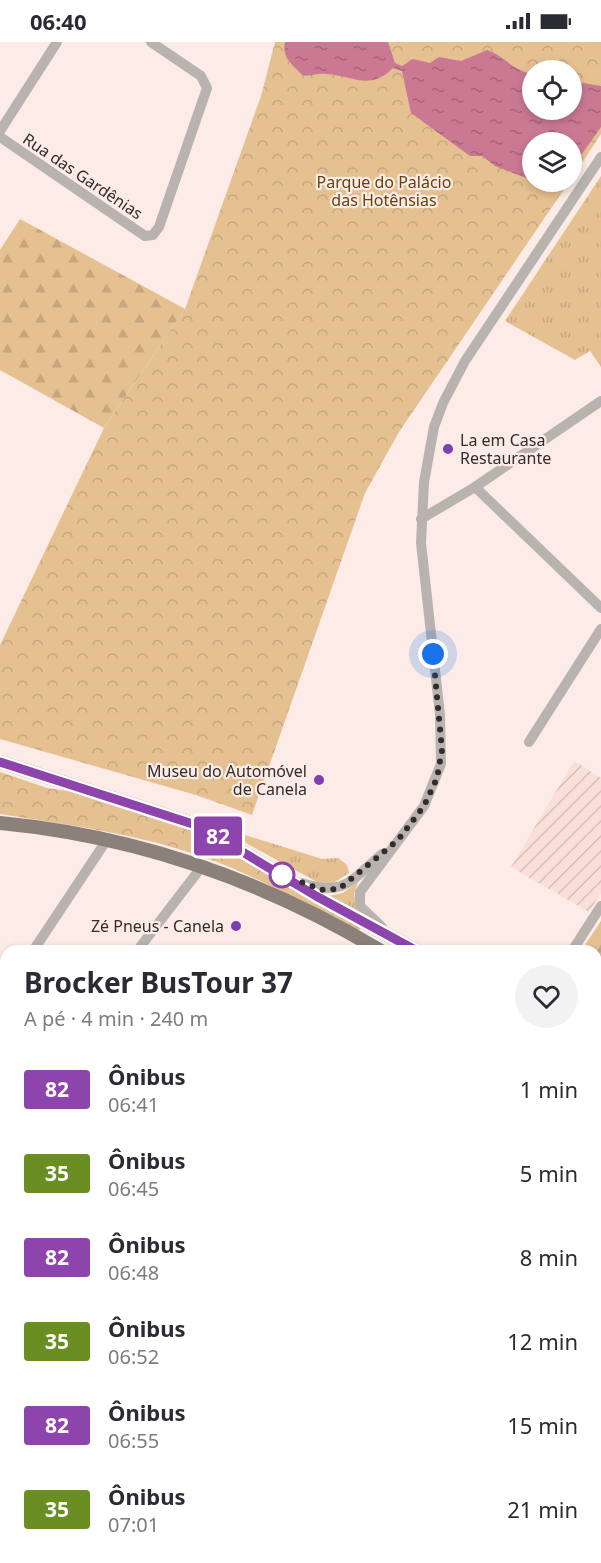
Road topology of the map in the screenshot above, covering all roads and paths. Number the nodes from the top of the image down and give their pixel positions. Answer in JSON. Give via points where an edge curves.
{"nodes":[{"id":1,"x":57,"y":42,"type":"edge"},
{"id":2,"x":151,"y":42,"type":"edge"},
{"id":3,"x":0,"y":132,"type":"edge"},
{"id":4,"x":0,"y":137,"type":"edge"},
{"id":5,"x":601,"y":157,"type":"edge"},
{"id":6,"x":601,"y":401,"type":"edge"},
{"id":7,"x":475,"y":487,"type":"junction"},
{"id":8,"x":421,"y":519,"type":"junction"},
{"id":9,"x":601,"y":608,"type":"edge"},
{"id":10,"x":601,"y":629,"type":"edge"},
{"id":11,"x":529,"y":742,"type":"dead end"},
{"id":12,"x":0,"y":762,"type":"edge"},
{"id":13,"x":0,"y":769,"type":"edge"},
{"id":14,"x":44,"y":776,"type":"junction"},
{"id":15,"x":3,"y":823,"type":"edge"},
{"id":16,"x":108,"y":838,"type":"junction"},
{"id":17,"x":398,"y":840,"type":"junction"},
{"id":18,"x":203,"y":865,"type":"junction"},
{"id":19,"x":288,"y":879,"type":"junction"},
{"id":20,"x":601,"y":906,"type":"edge"},
{"id":21,"x":37,"y":945,"type":"edge"},
{"id":22,"x":142,"y":945,"type":"edge"},
{"id":23,"x":364,"y":945,"type":"edge"},
{"id":24,"x":374,"y":945,"type":"edge"},
{"id":25,"x":398,"y":945,"type":"edge"},
{"id":26,"x":576,"y":945,"type":"edge"}],
"edges":[{"from":1,"to":3,"type":"street"},
{"from":2,"to":4,"type":"street","name":"Rua das Gardênias","via":[[201,76],[206,95],[159,227],[150,236]]},
{"from":5,"to":8,"type":"street","via":[[465,361],[443,403],[429,451]]},
{"from":6,"to":7,"type":"street"},
{"from":7,"to":8,"type":"street"},
{"from":7,"to":9,"type":"street"},
{"from":8,"to":17,"type":"street","via":[[442,757],[424,806]]},
{"from":10,"to":11,"type":"street"},
{"from":12,"to":14,"type":"main road"},
{"from":13,"to":14,"type":"main road"},
{"from":14,"to":19,"type":"main road","via":[[199,826]]},
{"from":15,"to":16,"type":"main road"},
{"from":16,"to":18,"type":"main road"},
{"from":16,"to":21,"type":"street"},
{"from":17,"to":19,"type":"street","via":[[339,889],[323,890]]},
{"from":17,"to":25,"type":"street","via":[[358,896],[363,911]]},
{"from":18,"to":22,"type":"street"},
{"from":18,"to":23,"type":"main road","via":[[262,889]]},
{"from":19,"to":25,"type":"main road"},
{"from":20,"to":26,"type":"street"},
{"from":24,"to":25,"type":"main road","via":[[377,941]]}]}
